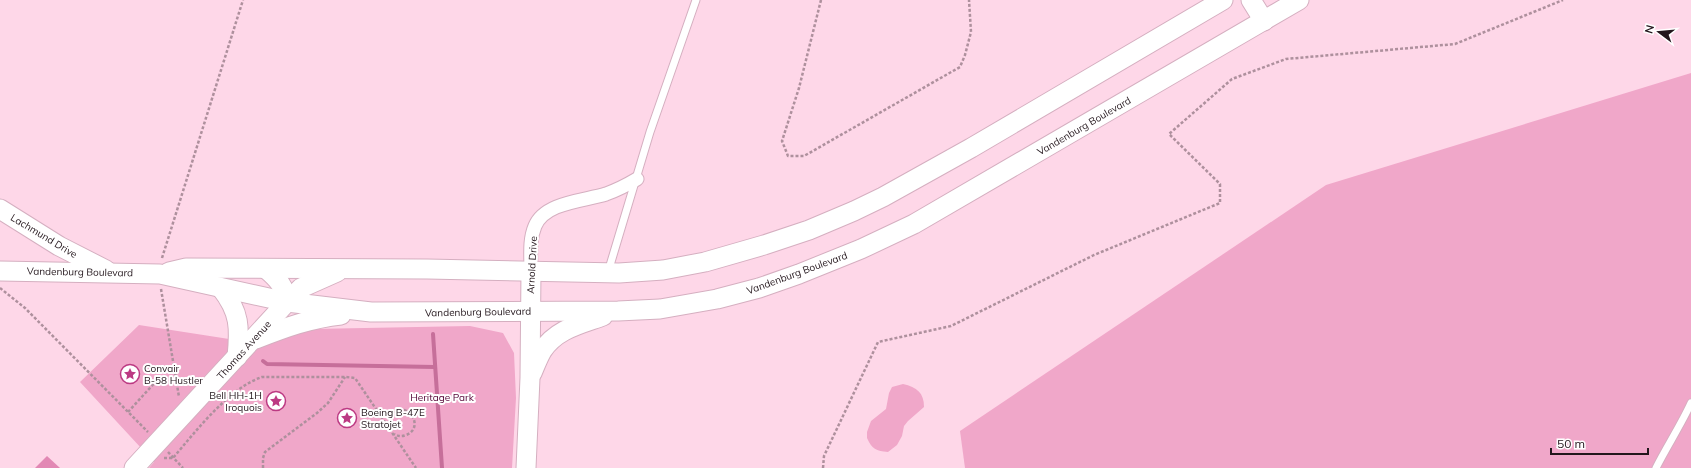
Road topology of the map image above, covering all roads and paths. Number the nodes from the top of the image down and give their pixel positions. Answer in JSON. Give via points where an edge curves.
{"nodes":[{"id":1,"x":243,"y":0,"type":"edge"},
{"id":2,"x":696,"y":0,"type":"edge"},
{"id":3,"x":821,"y":0,"type":"edge"},
{"id":4,"x":969,"y":0,"type":"edge"},
{"id":5,"x":1223,"y":0,"type":"edge"},
{"id":6,"x":1251,"y":0,"type":"edge"},
{"id":7,"x":1300,"y":0,"type":"edge"},
{"id":8,"x":1563,"y":0,"type":"edge"},
{"id":9,"x":1264,"y":21,"type":"junction"},
{"id":10,"x":637,"y":179,"type":"junction"},
{"id":11,"x":0,"y":208,"type":"edge"},
{"id":12,"x":266,"y":269,"type":"junction"},
{"id":13,"x":344,"y":269,"type":"junction"},
{"id":14,"x":0,"y":271,"type":"edge"},
{"id":15,"x":111,"y":272,"type":"junction"},
{"id":16,"x":531,"y":272,"type":"junction"},
{"id":17,"x":608,"y":273,"type":"junction"},
{"id":18,"x":160,"y":274,"type":"junction"},
{"id":19,"x":0,"y":288,"type":"edge"},
{"id":20,"x":221,"y":288,"type":"junction"},
{"id":21,"x":287,"y":302,"type":"junction"},
{"id":22,"x":530,"y":311,"type":"junction"},
{"id":23,"x":618,"y":311,"type":"junction"},
{"id":24,"x":371,"y":312,"type":"junction"},
{"id":25,"x":251,"y":341,"type":"junction"},
{"id":26,"x":237,"y":357,"type":"junction"},
{"id":27,"x":346,"y":377,"type":"junction"},
{"id":28,"x":159,"y":378,"type":"dead end"},
{"id":29,"x":530,"y":378,"type":"junction"},
{"id":30,"x":1691,"y":403,"type":"edge"},
{"id":31,"x":128,"y":412,"type":"junction"},
{"id":32,"x":183,"y":416,"type":"junction"},
{"id":33,"x":390,"y":429,"type":"junction"},
{"id":34,"x":392,"y":432,"type":"junction"},
{"id":35,"x":190,"y":438,"type":"junction"},
{"id":36,"x":158,"y":442,"type":"junction"},
{"id":37,"x":173,"y":458,"type":"junction"},
{"id":38,"x":158,"y":463,"type":"dead end"},
{"id":39,"x":134,"y":468,"type":"edge"},
{"id":40,"x":183,"y":468,"type":"edge"},
{"id":41,"x":263,"y":468,"type":"edge"},
{"id":42,"x":416,"y":468,"type":"edge"},
{"id":43,"x":526,"y":468,"type":"edge"},
{"id":44,"x":823,"y":468,"type":"edge"},
{"id":45,"x":1656,"y":468,"type":"edge"}],
"edges":[{"from":1,"to":18,"type":"path"},
{"from":2,"to":10,"type":"lane","via":[[650,132]]},
{"from":3,"to":4,"type":"path","via":[[799,88],[782,141],[788,156],[804,156],[960,68],[971,32]]},
{"from":5,"to":17,"type":"street","name":"Vandenburg Boulevard","via":[[971,148],[854,211],[764,246],[705,262],[663,270]]},
{"from":6,"to":9,"type":"street"},
{"from":7,"to":9,"type":"street","name":"Vandenburg Boulevard"},
{"from":8,"to":44,"type":"path","via":[[1455,44],[1286,59],[1232,80],[1169,134],[1220,184],[1220,203],[1094,255],[951,326],[878,342],[824,456]]},
{"from":9,"to":23,"type":"street","name":"Vandenburg Boulevard","via":[[927,216],[861,249],[799,274],[717,299],[660,309]]},
{"from":10,"to":16,"type":"street","name":"Arnold Drive","via":[[605,194],[555,207],[540,217],[532,237]]},
{"from":10,"to":17,"type":"lane"},
{"from":11,"to":15,"type":"street","name":"Lachmund Drive","via":[[59,246]]},
{"from":12,"to":13,"type":"street","name":"Vandenburg Boulevard"},
{"from":12,"to":18,"type":"street","name":"Vandenburg Boulevard","via":[[186,268]]},
{"from":12,"to":21,"type":"street","via":[[281,283]]},
{"from":13,"to":16,"type":"street","name":"Vandenburg Boulevard"},
{"from":13,"to":21,"type":"street","name":"Thomas Avenue","via":[[301,288]]},
{"from":14,"to":15,"type":"street","name":"Vandenburg Boulevard"},
{"from":15,"to":18,"type":"street","name":"Vandenburg Boulevard"},
{"from":16,"to":17,"type":"street","name":"Vandenburg Boulevard"},
{"from":16,"to":22,"type":"street","name":"Arnold Drive"},
{"from":18,"to":20,"type":"street","name":"Vandenburg Boulevard"},
{"from":18,"to":32,"type":"path"},
{"from":19,"to":31,"type":"path","via":[[25,308]]},
{"from":20,"to":21,"type":"street","name":"Vandenburg Boulevard"},
{"from":20,"to":26,"type":"street","via":[[232,305],[239,324]]},
{"from":21,"to":24,"type":"street","name":"Vandenburg Boulevard"},
{"from":21,"to":25,"type":"street","name":"Thomas Avenue"},
{"from":22,"to":23,"type":"street","name":"Vandenburg Boulevard"},
{"from":22,"to":24,"type":"street","name":"Vandenburg Boulevard"},
{"from":22,"to":29,"type":"street","name":"Arnold Drive"},
{"from":23,"to":29,"type":"street","via":[[561,332],[542,350]]},
{"from":24,"to":25,"type":"street","via":[[319,317]]},
{"from":25,"to":26,"type":"street","name":"Thomas Avenue"},
{"from":26,"to":32,"type":"street","name":"Thomas Avenue"},
{"from":27,"to":33,"type":"path","via":[[355,378]]},
{"from":27,"to":35,"type":"path","via":[[262,377],[250,381],[230,396]]},
{"from":27,"to":41,"type":"path","via":[[328,403],[265,452]]},
{"from":28,"to":31,"type":"path"},
{"from":29,"to":43,"type":"street","name":"Arnold Drive"},
{"from":30,"to":45,"type":"lane"},
{"from":31,"to":36,"type":"path"},
{"from":32,"to":35,"type":"path"},
{"from":32,"to":36,"type":"street","name":"Thomas Avenue"},
{"from":33,"to":34,"type":"path"},
{"from":33,"to":34,"type":"path","via":[[389,420],[394,413],[401,410],[412,415],[415,423],[409,434],[400,436]]},
{"from":34,"to":42,"type":"path"},
{"from":35,"to":37,"type":"path"},
{"from":36,"to":37,"type":"path"},
{"from":36,"to":39,"type":"street","name":"Thomas Avenue"},
{"from":37,"to":38,"type":"path","via":[[164,458]]},
{"from":37,"to":40,"type":"path"}]}
